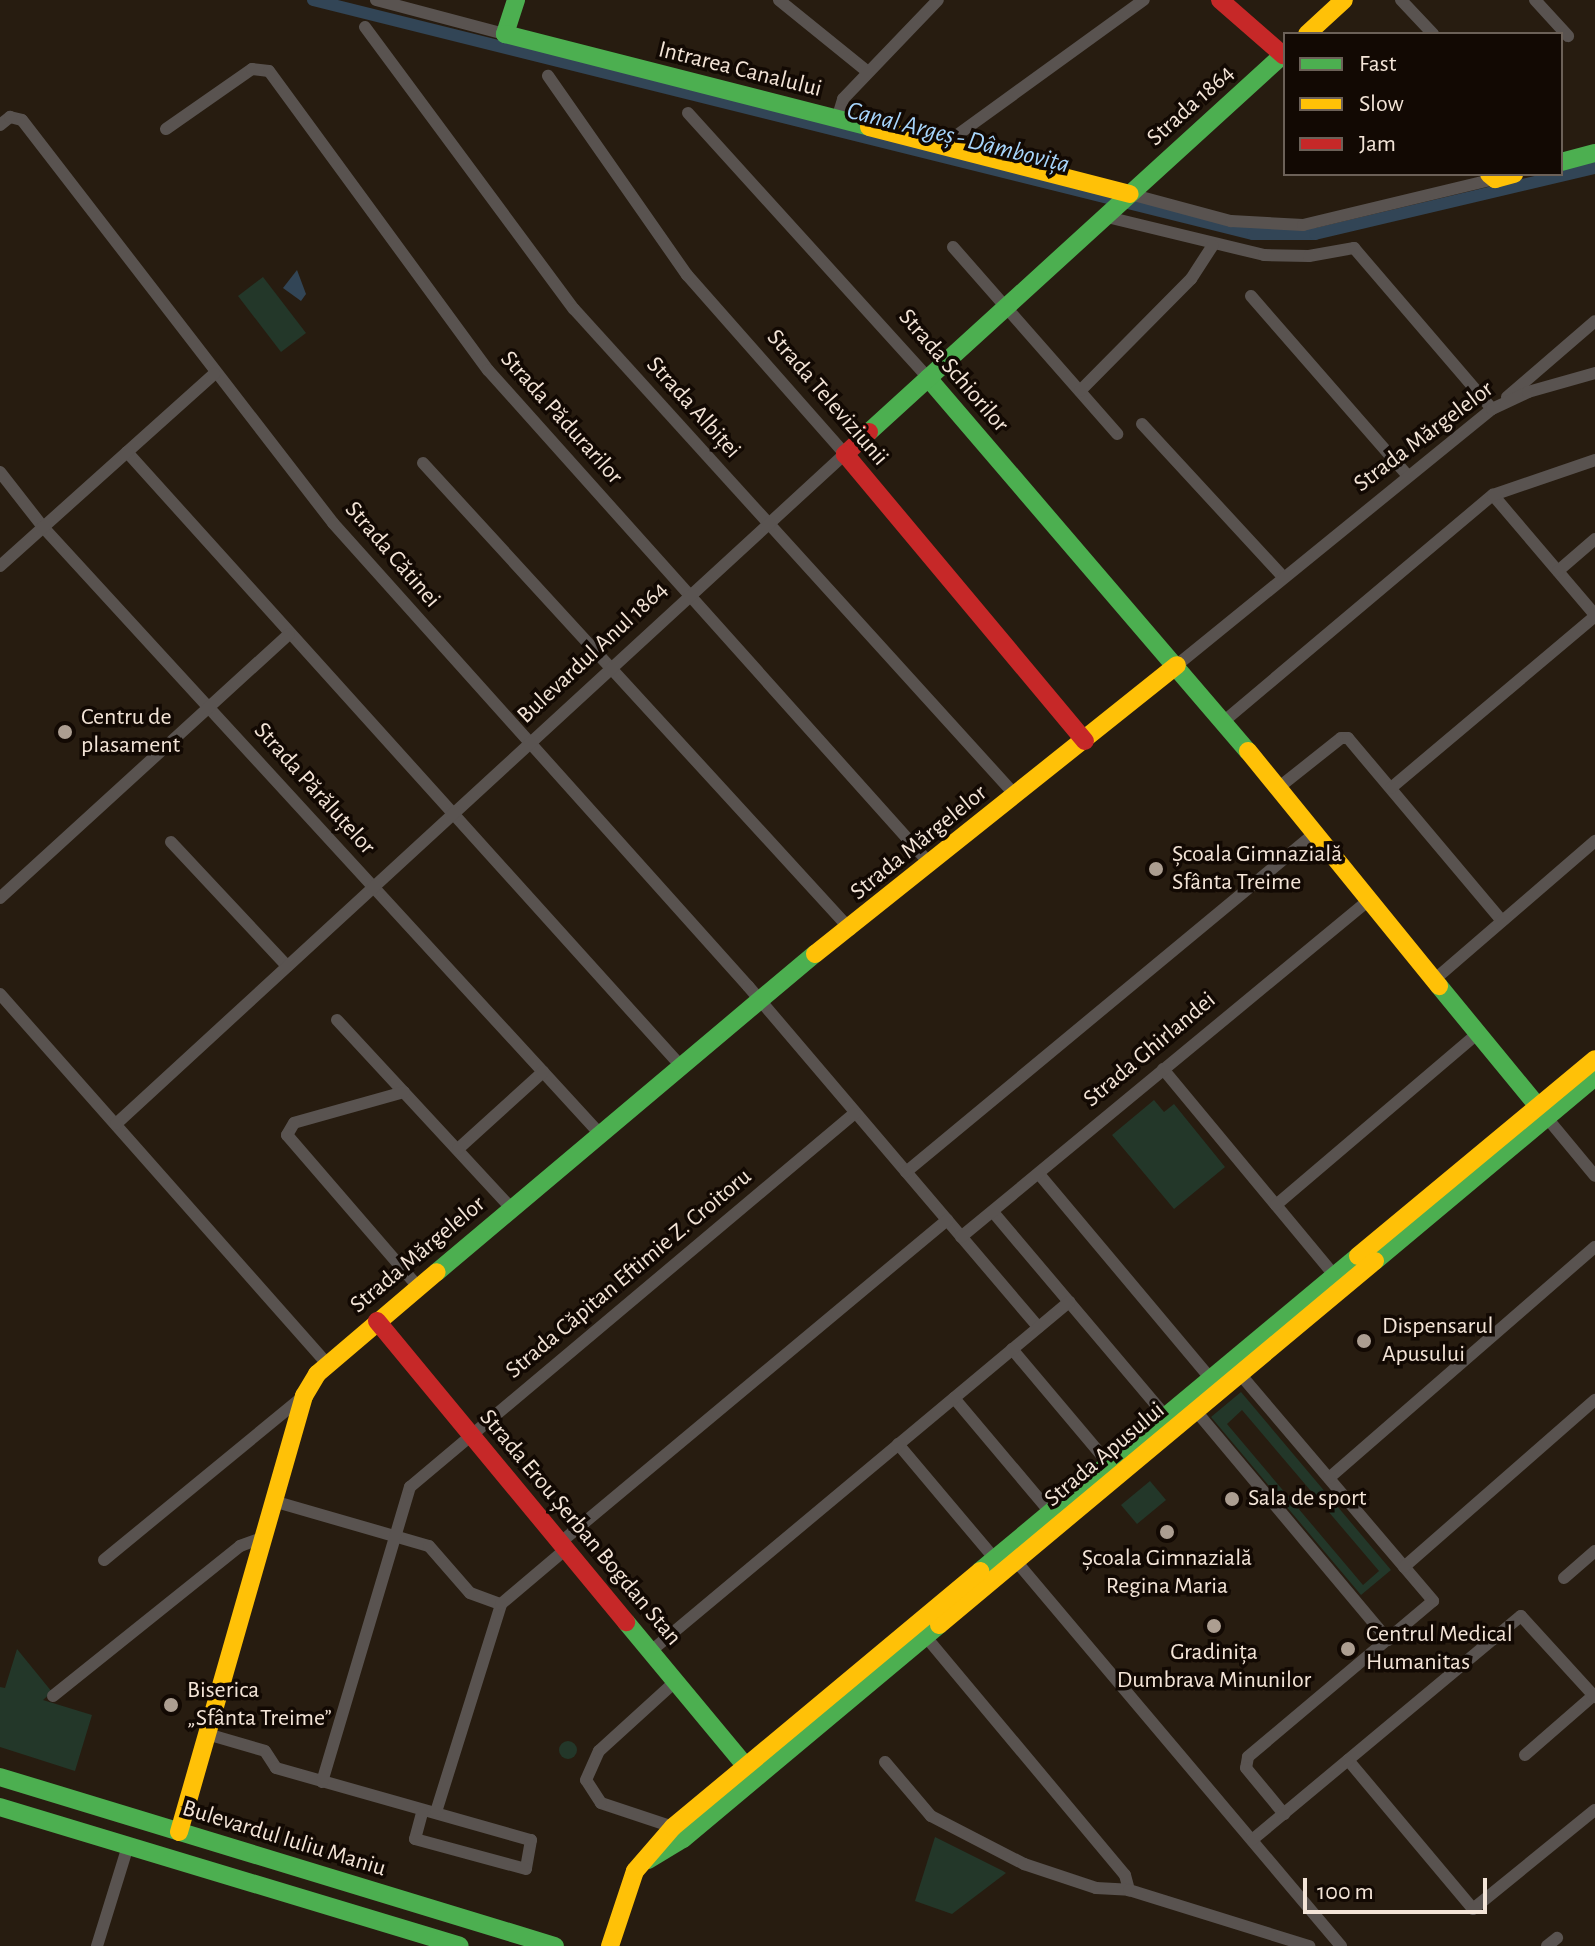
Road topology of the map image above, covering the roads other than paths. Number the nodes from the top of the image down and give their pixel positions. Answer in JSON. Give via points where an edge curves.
{"nodes":[{"id":1,"x":376,"y":0,"type":"edge"},
{"id":2,"x":516,"y":0,"type":"edge"},
{"id":3,"x":779,"y":0,"type":"edge"},
{"id":4,"x":938,"y":0,"type":"edge"},
{"id":5,"x":1144,"y":0,"type":"edge"},
{"id":6,"x":1220,"y":0,"type":"edge"},
{"id":7,"x":1344,"y":0,"type":"edge"},
{"id":8,"x":1401,"y":0,"type":"edge"},
{"id":9,"x":1535,"y":0,"type":"edge"},
{"id":10,"x":365,"y":27,"type":"dead end"},
{"id":11,"x":1309,"y":32,"type":"edge"},
{"id":12,"x":1431,"y":32,"type":"edge"},
{"id":13,"x":505,"y":34,"type":"junction"},
{"id":14,"x":1568,"y":36,"type":"dead end"},
{"id":15,"x":1283,"y":53,"type":"edge"},
{"id":16,"x":1283,"y":55,"type":"edge"},
{"id":17,"x":868,"y":72,"type":"junction"},
{"id":18,"x":548,"y":76,"type":"dead end"},
{"id":19,"x":688,"y":113,"type":"dead end"},
{"id":20,"x":837,"y":119,"type":"junction"},
{"id":21,"x":0,"y":125,"type":"edge"},
{"id":22,"x":166,"y":129,"type":"dead end"},
{"id":23,"x":942,"y":146,"type":"junction"},
{"id":24,"x":1595,"y":153,"type":"edge"},
{"id":25,"x":1563,"y":161,"type":"edge"},
{"id":26,"x":1499,"y":176,"type":"edge"},
{"id":27,"x":1130,"y":194,"type":"junction"},
{"id":28,"x":1103,"y":216,"type":"junction"},
{"id":29,"x":1213,"y":245,"type":"junction"},
{"id":30,"x":953,"y":247,"type":"dead end"},
{"id":31,"x":1251,"y":296,"type":"dead end"},
{"id":32,"x":1006,"y":306,"type":"junction"},
{"id":33,"x":1595,"y":321,"type":"edge"},
{"id":34,"x":1595,"y":373,"type":"edge"},
{"id":35,"x":214,"y":374,"type":"junction"},
{"id":36,"x":928,"y":378,"type":"junction"},
{"id":37,"x":1080,"y":391,"type":"junction"},
{"id":38,"x":1492,"y":409,"type":"junction"},
{"id":39,"x":1142,"y":424,"type":"dead end"},
{"id":40,"x":1117,"y":434,"type":"dead end"},
{"id":41,"x":127,"y":452,"type":"junction"},
{"id":42,"x":845,"y":454,"type":"junction"},
{"id":43,"x":1595,"y":460,"type":"edge"},
{"id":44,"x":423,"y":463,"type":"dead end"},
{"id":45,"x":0,"y":472,"type":"edge"},
{"id":46,"x":1408,"y":476,"type":"junction"},
{"id":47,"x":1493,"y":495,"type":"junction"},
{"id":48,"x":768,"y":524,"type":"junction"},
{"id":49,"x":43,"y":527,"type":"junction"},
{"id":50,"x":1595,"y":539,"type":"edge"},
{"id":51,"x":0,"y":566,"type":"edge"},
{"id":52,"x":1558,"y":571,"type":"junction"},
{"id":53,"x":1284,"y":578,"type":"junction"},
{"id":54,"x":690,"y":596,"type":"junction"},
{"id":55,"x":1595,"y":616,"type":"edge"},
{"id":56,"x":289,"y":634,"type":"junction"},
{"id":57,"x":1177,"y":665,"type":"junction"},
{"id":58,"x":610,"y":669,"type":"junction"},
{"id":59,"x":209,"y":707,"type":"junction"},
{"id":60,"x":1223,"y":722,"type":"junction"},
{"id":61,"x":1085,"y":741,"type":"junction"},
{"id":62,"x":532,"y":742,"type":"junction"},
{"id":63,"x":1278,"y":788,"type":"junction"},
{"id":64,"x":1391,"y":788,"type":"junction"},
{"id":65,"x":1016,"y":796,"type":"junction"},
{"id":66,"x":453,"y":814,"type":"junction"},
{"id":67,"x":1315,"y":833,"type":"junction"},
{"id":68,"x":1595,"y":841,"type":"edge"},
{"id":69,"x":171,"y":842,"type":"dead end"},
{"id":70,"x":931,"y":865,"type":"junction"},
{"id":71,"x":374,"y":887,"type":"junction"},
{"id":72,"x":0,"y":898,"type":"edge"},
{"id":73,"x":1369,"y":900,"type":"junction"},
{"id":74,"x":1502,"y":921,"type":"junction"},
{"id":75,"x":851,"y":930,"type":"junction"},
{"id":76,"x":287,"y":966,"type":"junction"},
{"id":77,"x":1434,"y":980,"type":"junction"},
{"id":78,"x":0,"y":994,"type":"edge"},
{"id":79,"x":761,"y":1002,"type":"junction"},
{"id":80,"x":337,"y":1020,"type":"dead end"},
{"id":81,"x":1478,"y":1033,"type":"junction"},
{"id":82,"x":1595,"y":1059,"type":"edge"},
{"id":83,"x":680,"y":1065,"type":"junction"},
{"id":84,"x":1163,"y":1069,"type":"junction"},
{"id":85,"x":543,"y":1072,"type":"junction"},
{"id":86,"x":1595,"y":1077,"type":"edge"},
{"id":87,"x":404,"y":1092,"type":"junction"},
{"id":88,"x":1542,"y":1112,"type":"junction"},
{"id":89,"x":855,"y":1113,"type":"junction"},
{"id":90,"x":116,"y":1124,"type":"junction"},
{"id":91,"x":599,"y":1133,"type":"junction"},
{"id":92,"x":458,"y":1149,"type":"junction"},
{"id":93,"x":906,"y":1172,"type":"junction"},
{"id":94,"x":1039,"y":1174,"type":"junction"},
{"id":95,"x":1595,"y":1176,"type":"edge"},
{"id":96,"x":1276,"y":1205,"type":"junction"},
{"id":97,"x":511,"y":1208,"type":"junction"},
{"id":98,"x":993,"y":1212,"type":"junction"},
{"id":99,"x":947,"y":1220,"type":"junction"},
{"id":100,"x":961,"y":1237,"type":"junction"},
{"id":101,"x":1595,"y":1247,"type":"edge"},
{"id":102,"x":1340,"y":1281,"type":"junction"},
{"id":103,"x":418,"y":1287,"type":"junction"},
{"id":104,"x":1069,"y":1302,"type":"junction"},
{"id":105,"x":377,"y":1321,"type":"junction"},
{"id":106,"x":1038,"y":1327,"type":"junction"},
{"id":107,"x":1012,"y":1349,"type":"junction"},
{"id":108,"x":327,"y":1364,"type":"junction"},
{"id":109,"x":1236,"y":1368,"type":"junction"},
{"id":110,"x":1215,"y":1385,"type":"junction"},
{"id":111,"x":304,"y":1396,"type":"junction"},
{"id":112,"x":954,"y":1398,"type":"junction"},
{"id":113,"x":1595,"y":1400,"type":"edge"},
{"id":114,"x":1196,"y":1411,"type":"junction"},
{"id":115,"x":1166,"y":1417,"type":"junction"},
{"id":116,"x":471,"y":1434,"type":"junction"},
{"id":117,"x":898,"y":1444,"type":"junction"},
{"id":118,"x":1109,"y":1464,"type":"junction"},
{"id":119,"x":1329,"y":1478,"type":"junction"},
{"id":120,"x":273,"y":1501,"type":"junction"},
{"id":121,"x":1055,"y":1518,"type":"junction"},
{"id":122,"x":395,"y":1536,"type":"junction"},
{"id":123,"x":262,"y":1538,"type":"junction"},
{"id":124,"x":564,"y":1546,"type":"junction"},
{"id":125,"x":1595,"y":1551,"type":"edge"},
{"id":126,"x":104,"y":1560,"type":"dead end"},
{"id":127,"x":1005,"y":1564,"type":"junction"},
{"id":128,"x":1404,"y":1567,"type":"junction"},
{"id":129,"x":1564,"y":1578,"type":"dead end"},
{"id":130,"x":501,"y":1604,"type":"junction"},
{"id":131,"x":926,"y":1637,"type":"junction"},
{"id":132,"x":1388,"y":1640,"type":"junction"},
{"id":133,"x":651,"y":1651,"type":"junction"},
{"id":134,"x":676,"y":1681,"type":"junction"},
{"id":135,"x":53,"y":1696,"type":"dead end"},
{"id":136,"x":1594,"y":1696,"type":"edge"},
{"id":137,"x":207,"y":1734,"type":"junction"},
{"id":138,"x":1525,"y":1755,"type":"dead end"},
{"id":139,"x":1348,"y":1760,"type":"junction"},
{"id":140,"x":885,"y":1762,"type":"dead end"},
{"id":141,"x":751,"y":1773,"type":"junction"},
{"id":142,"x":0,"y":1777,"type":"edge"},
{"id":143,"x":322,"y":1782,"type":"junction"},
{"id":144,"x":0,"y":1807,"type":"edge"},
{"id":145,"x":1595,"y":1810,"type":"edge"},
{"id":146,"x":422,"y":1812,"type":"junction"},
{"id":147,"x":436,"y":1812,"type":"junction"},
{"id":148,"x":1284,"y":1814,"type":"junction"},
{"id":149,"x":179,"y":1832,"type":"junction"},
{"id":150,"x":678,"y":1833,"type":"junction"},
{"id":151,"x":1252,"y":1840,"type":"junction"},
{"id":152,"x":128,"y":1846,"type":"junction"},
{"id":153,"x":1129,"y":1890,"type":"junction"},
{"id":154,"x":97,"y":1946,"type":"edge"},
{"id":155,"x":459,"y":1946,"type":"edge"},
{"id":156,"x":555,"y":1946,"type":"edge"},
{"id":157,"x":610,"y":1946,"type":"edge"},
{"id":158,"x":1309,"y":1946,"type":"edge"},
{"id":159,"x":1341,"y":1946,"type":"edge"}],
"edges":[{"from":1,"to":13,"type":"street","name":"Intrarea Canalului"},
{"from":2,"to":13,"type":"street"},
{"from":3,"to":17,"type":"street"},
{"from":4,"to":17,"type":"street"},
{"from":5,"to":23,"type":"street"},
{"from":6,"to":15,"type":"street"},
{"from":7,"to":11,"type":"street"},
{"from":8,"to":12,"type":"street"},
{"from":9,"to":14,"type":"street"},
{"from":10,"to":48,"type":"street","name":"Strada Albiței","via":[[574,309]]},
{"from":13,"to":20,"type":"street","name":"Intrarea Canalului"},
{"from":16,"to":27,"type":"street","name":"Strada 1864"},
{"from":17,"to":20,"type":"street","via":[[843,99]]},
{"from":18,"to":42,"type":"street","name":"Strada Televiziunii","via":[[687,275]]},
{"from":19,"to":36,"type":"street","name":"Strada Schiorilor"},
{"from":20,"to":23,"type":"street","name":"Intrarea Canalului"},
{"from":21,"to":35,"type":"street","name":"Strada Cătinei","via":[[16,116]]},
{"from":22,"to":54,"type":"street","name":"Strada Pădurarilor","via":[[252,69],[269,71],[488,370]]},
{"from":23,"to":27,"type":"street","name":"Intrarea Canalului"},
{"from":24,"to":25,"type":"street"},
{"from":26,"to":27,"type":"street","name":"Intrarea Canalului","via":[[1303,225],[1231,221]]},
{"from":27,"to":28,"type":"street","name":"Strada 1864"},
{"from":28,"to":29,"type":"street"},
{"from":28,"to":32,"type":"street","name":"Bulevardul Anul 1864"},
{"from":29,"to":37,"type":"street","via":[[1191,279]]},
{"from":29,"to":38,"type":"street","via":[[1282,257],[1354,248]]},
{"from":30,"to":32,"type":"street"},
{"from":31,"to":46,"type":"street"},
{"from":32,"to":36,"type":"street","name":"Bulevardul Anul 1864"},
{"from":32,"to":37,"type":"street"},
{"from":33,"to":38,"type":"street"},
{"from":34,"to":38,"type":"street","name":"Strada Mărgelelor","via":[[1544,386]]},
{"from":35,"to":41,"type":"street"},
{"from":35,"to":62,"type":"street","name":"Strada Cătinei","via":[[333,523]]},
{"from":36,"to":42,"type":"street","name":"Bulevardul Anul 1864"},
{"from":36,"to":57,"type":"street","name":"Strada Schiorilor"},
{"from":37,"to":40,"type":"street"},
{"from":38,"to":46,"type":"street","name":"Strada Mărgelelor"},
{"from":39,"to":53,"type":"street"},
{"from":41,"to":49,"type":"street"},
{"from":41,"to":56,"type":"street"},
{"from":42,"to":48,"type":"street","name":"Bulevardul Anul 1864"},
{"from":42,"to":61,"type":"street","name":"Strada Televiziunii"},
{"from":43,"to":47,"type":"street"},
{"from":44,"to":58,"type":"street"},
{"from":45,"to":49,"type":"street","name":"Strada Părăluțelor"},
{"from":46,"to":53,"type":"street","name":"Strada Mărgelelor"},
{"from":47,"to":52,"type":"street"},
{"from":47,"to":60,"type":"street"},
{"from":48,"to":54,"type":"street","name":"Bulevardul Anul 1864"},
{"from":48,"to":65,"type":"street","name":"Strada Albiței"},
{"from":49,"to":51,"type":"street"},
{"from":49,"to":59,"type":"street","name":"Strada Părăluțelor"},
{"from":50,"to":52,"type":"street"},
{"from":52,"to":55,"type":"street"},
{"from":53,"to":57,"type":"street","name":"Strada Mărgelelor"},
{"from":54,"to":58,"type":"street","name":"Bulevardul Anul 1864"},
{"from":54,"to":70,"type":"street","name":"Strada Pădurarilor"},
{"from":55,"to":64,"type":"street"},
{"from":56,"to":59,"type":"street"},
{"from":56,"to":66,"type":"street"},
{"from":57,"to":60,"type":"street"},
{"from":57,"to":61,"type":"street","name":"Strada Mărgelelor"},
{"from":58,"to":62,"type":"street","name":"Bulevardul Anul 1864"},
{"from":58,"to":75,"type":"street"},
{"from":59,"to":71,"type":"street","name":"Strada Părăluțelor"},
{"from":59,"to":72,"type":"street"},
{"from":60,"to":63,"type":"street"},
{"from":61,"to":65,"type":"street","name":"Strada Mărgelelor"},
{"from":62,"to":66,"type":"street","name":"Bulevardul Anul 1864"},
{"from":62,"to":79,"type":"street","name":"Strada Cătinei"},
{"from":63,"to":64,"type":"street","via":[[1344,737]]},
{"from":63,"to":67,"type":"street"},
{"from":64,"to":74,"type":"street"},
{"from":65,"to":70,"type":"street","name":"Strada Mărgelelor"},
{"from":66,"to":71,"type":"street","name":"Bulevardul Anul 1864"},
{"from":66,"to":83,"type":"street"},
{"from":67,"to":73,"type":"street"},
{"from":67,"to":93,"type":"street"},
{"from":68,"to":74,"type":"street"},
{"from":69,"to":76,"type":"street"},
{"from":70,"to":75,"type":"street","name":"Strada Mărgelelor"},
{"from":71,"to":76,"type":"street","name":"Bulevardul Anul 1864"},
{"from":71,"to":85,"type":"street","name":"Strada Părăluțelor"},
{"from":73,"to":77,"type":"street"},
{"from":73,"to":84,"type":"street","name":"Strada Ghirlandei"},
{"from":74,"to":77,"type":"street"},
{"from":75,"to":79,"type":"street","name":"Strada Mărgelelor"},
{"from":76,"to":90,"type":"street","name":"Bulevardul Anul 1864"},
{"from":77,"to":81,"type":"street"},
{"from":78,"to":90,"type":"street"},
{"from":79,"to":83,"type":"street","name":"Strada Mărgelelor"},
{"from":79,"to":89,"type":"street","name":"Strada Cătinei"},
{"from":80,"to":87,"type":"street"},
{"from":81,"to":88,"type":"street"},
{"from":81,"to":96,"type":"street"},
{"from":82,"to":88,"type":"street","name":"Strada Apusului"},
{"from":83,"to":91,"type":"street","name":"Strada Mărgelelor"},
{"from":84,"to":94,"type":"street","name":"Strada Ghirlandei"},
{"from":84,"to":96,"type":"street"},
{"from":85,"to":91,"type":"street","name":"Strada Părăluțelor"},
{"from":85,"to":92,"type":"street"},
{"from":86,"to":88,"type":"street","name":"Strada Apusului"},
{"from":87,"to":92,"type":"street"},
{"from":87,"to":103,"type":"street","via":[[294,1123],[287,1135]]},
{"from":88,"to":95,"type":"street"},
{"from":88,"to":102,"type":"street","name":"Strada Apusului"},
{"from":89,"to":93,"type":"street","name":"Strada Cătinei"},
{"from":89,"to":116,"type":"street","name":"Strada Căpitan Eftimie Z. Croitoru"},
{"from":90,"to":108,"type":"street"},
{"from":91,"to":97,"type":"street","name":"Strada Mărgelelor"},
{"from":92,"to":97,"type":"street"},
{"from":93,"to":99,"type":"street","name":"Strada Cătinei"},
{"from":94,"to":98,"type":"street","name":"Strada Ghirlandei"},
{"from":94,"to":110,"type":"street"},
{"from":96,"to":102,"type":"street"},
{"from":97,"to":103,"type":"street","name":"Strada Mărgelelor"},
{"from":98,"to":100,"type":"street","name":"Strada Ghirlandei"},
{"from":98,"to":104,"type":"street"},
{"from":99,"to":100,"type":"street","name":"Strada Cătinei"},
{"from":99,"to":124,"type":"street"},
{"from":100,"to":106,"type":"street","name":"Strada Cătinei"},
{"from":101,"to":119,"type":"street"},
{"from":102,"to":109,"type":"street","name":"Strada Apusului"},
{"from":103,"to":105,"type":"street","name":"Strada Mărgelelor"},
{"from":104,"to":106,"type":"street"},
{"from":104,"to":115,"type":"street"},
{"from":105,"to":108,"type":"street","name":"Strada Mărgelelor"},
{"from":105,"to":116,"type":"street","name":"Strada Erou Șerban Bogdan Stan"},
{"from":106,"to":107,"type":"street"},
{"from":107,"to":112,"type":"street"},
{"from":107,"to":118,"type":"street"},
{"from":108,"to":111,"type":"street","name":"Strada Mărgelelor"},
{"from":109,"to":110,"type":"street","name":"Strada Apusului"},
{"from":109,"to":119,"type":"street"},
{"from":110,"to":114,"type":"street","name":"Strada Apusului"},
{"from":110,"to":115,"type":"street","name":"Strada Apusului"},
{"from":111,"to":120,"type":"street","name":"Strada Mărgelelor"},
{"from":111,"to":126,"type":"street","name":"Strada Mărgelelor"},
{"from":112,"to":117,"type":"street"},
{"from":112,"to":121,"type":"street"},
{"from":113,"to":128,"type":"street"},
{"from":114,"to":121,"type":"street","name":"Strada Apusului"},
{"from":114,"to":132,"type":"street"},
{"from":115,"to":118,"type":"street","name":"Strada Apusului"},
{"from":116,"to":122,"type":"street","name":"Strada Căpitan Eftimie Z. Croitoru","via":[[410,1487]]},
{"from":116,"to":124,"type":"street","name":"Strada Erou Șerban Bogdan Stan"},
{"from":117,"to":127,"type":"street"},
{"from":117,"to":133,"type":"street"},
{"from":118,"to":121,"type":"street","name":"Strada Apusului"},
{"from":119,"to":128,"type":"street"},
{"from":120,"to":122,"type":"street"},
{"from":120,"to":123,"type":"street","name":"Strada Mărgelelor"},
{"from":121,"to":127,"type":"street","name":"Strada Apusului"},
{"from":122,"to":130,"type":"street","via":[[429,1546],[470,1593]]},
{"from":122,"to":143,"type":"street","name":"Strada Căpitan Eftimie Z. Croitoru"},
{"from":123,"to":135,"type":"street","via":[[240,1546]]},
{"from":123,"to":137,"type":"street","name":"Strada Mărgelelor"},
{"from":124,"to":130,"type":"street"},
{"from":124,"to":133,"type":"street","name":"Strada Erou Șerban Bogdan Stan"},
{"from":125,"to":129,"type":"street"},
{"from":127,"to":131,"type":"street","name":"Strada Apusului"},
{"from":127,"to":141,"type":"street","name":"Strada Apusului"},
{"from":127,"to":151,"type":"street"},
{"from":128,"to":132,"type":"street","via":[[1433,1601]]},
{"from":130,"to":147,"type":"street"},
{"from":131,"to":141,"type":"street","name":"Strada Apusului"},
{"from":131,"to":153,"type":"street","via":[[1125,1875]]},
{"from":132,"to":148,"type":"street","via":[[1245,1762]]},
{"from":133,"to":134,"type":"street","name":"Strada Erou Șerban Bogdan Stan"},
{"from":134,"to":141,"type":"street","name":"Strada Erou Șerban Bogdan Stan"},
{"from":134,"to":150,"type":"street","via":[[599,1751],[586,1780],[601,1803]]},
{"from":136,"to":138,"type":"street"},
{"from":136,"to":139,"type":"street","via":[[1521,1616]]},
{"from":137,"to":143,"type":"street","via":[[265,1751],[276,1768]]},
{"from":137,"to":149,"type":"street","name":"Strada Mărgelelor"},
{"from":139,"to":145,"type":"street","via":[[1468,1907],[1478,1908]]},
{"from":139,"to":148,"type":"street"},
{"from":140,"to":153,"type":"street","via":[[931,1816],[1033,1868],[1096,1888]]},
{"from":141,"to":150,"type":"street","name":"Strada Apusului"},
{"from":142,"to":149,"type":"street","name":"Bulevardul Iuliu Maniu"},
{"from":143,"to":146,"type":"street"},
{"from":144,"to":152,"type":"street"},
{"from":146,"to":147,"type":"street"},
{"from":146,"to":147,"type":"street","via":[[415,1839],[526,1869],[531,1840]]},
{"from":148,"to":151,"type":"street"},
{"from":149,"to":156,"type":"street","name":"Bulevardul Iuliu Maniu"},
{"from":150,"to":157,"type":"street","name":"Strada Apusului","via":[[642,1863],[630,1882]]},
{"from":151,"to":159,"type":"street"},
{"from":152,"to":154,"type":"street"},
{"from":152,"to":155,"type":"street"},
{"from":153,"to":158,"type":"street"}]}
